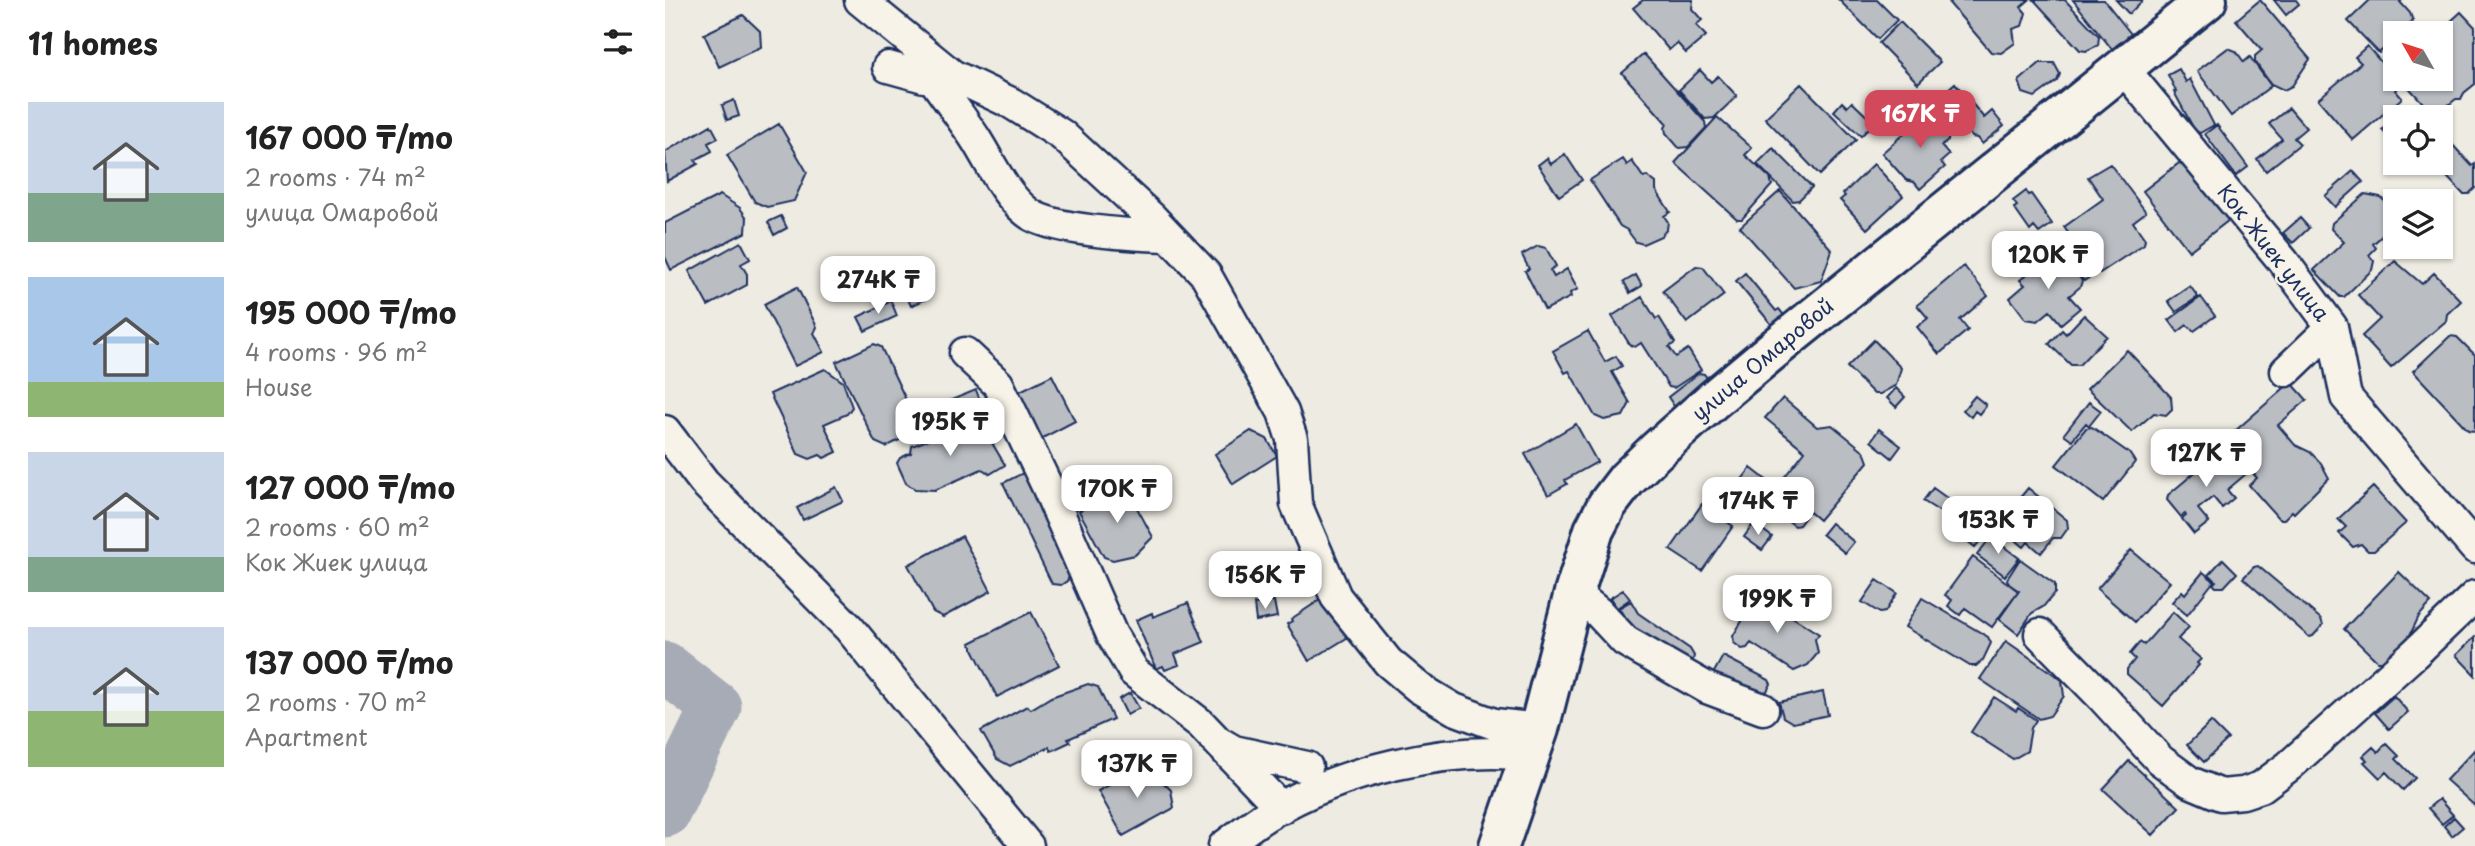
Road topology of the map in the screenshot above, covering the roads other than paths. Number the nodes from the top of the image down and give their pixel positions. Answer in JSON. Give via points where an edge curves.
{"nodes":[{"id":1,"x":860,"y":0,"type":"edge"},
{"id":2,"x":2207,"y":0,"type":"edge"},
{"id":3,"x":888,"y":67,"type":"dead end"},
{"id":4,"x":2123,"y":68,"type":"junction"},
{"id":5,"x":942,"y":76,"type":"junction"},
{"id":6,"x":1168,"y":236,"type":"junction"},
{"id":7,"x":2332,"y":327,"type":"junction"},
{"id":8,"x":965,"y":353,"type":"dead end"},
{"id":9,"x":2286,"y":372,"type":"dead end"},
{"id":10,"x":665,"y":431,"type":"edge"},
{"id":11,"x":2475,"y":548,"type":"edge"},
{"id":12,"x":1574,"y":593,"type":"junction"},
{"id":13,"x":2475,"y":596,"type":"edge"},
{"id":14,"x":2040,"y":634,"type":"dead end"},
{"id":15,"x":1763,"y":709,"type":"dead end"},
{"id":16,"x":1216,"y":740,"type":"junction"},
{"id":17,"x":1535,"y":742,"type":"junction"},
{"id":18,"x":1307,"y":767,"type":"dead end"},
{"id":19,"x":1281,"y":808,"type":"junction"},
{"id":20,"x":1028,"y":846,"type":"edge"},
{"id":21,"x":1224,"y":846,"type":"edge"},
{"id":22,"x":1499,"y":846,"type":"edge"}],
"edges":[{"from":1,"to":5,"type":"street"},
{"from":2,"to":4,"type":"street","name":"улица Омаровой"},
{"from":3,"to":5,"type":"street","via":[[924,77]]},
{"from":4,"to":7,"type":"street","name":"Кок Жиек улица"},
{"from":4,"to":12,"type":"street","name":"улица Омаровой","via":[[1743,375],[1627,479],[1594,530]]},
{"from":5,"to":6,"type":"street","via":[[1011,103],[1062,135]]},
{"from":5,"to":6,"type":"street","via":[[1001,183],[1028,213],[1061,225]]},
{"from":6,"to":17,"type":"street","via":[[1206,275],[1283,412],[1292,439],[1296,504],[1336,597],[1388,662],[1419,688],[1454,709]]},
{"from":7,"to":9,"type":"street"},
{"from":7,"to":11,"type":"street","name":"Кок Жиек улица","via":[[2346,397]]},
{"from":8,"to":16,"type":"street","via":[[998,384],[1133,672]]},
{"from":10,"to":20,"type":"street","via":[[704,482],[849,628]]},
{"from":12,"to":15,"type":"street","via":[[1625,641],[1707,688]]},
{"from":12,"to":17,"type":"street","name":"улица Омаровой"},
{"from":13,"to":14,"type":"street","via":[[2289,766],[2261,787],[2221,795],[2190,782],[2160,760]]},
{"from":16,"to":18,"type":"street","via":[[1234,751]]},
{"from":16,"to":19,"type":"street"},
{"from":17,"to":19,"type":"street","via":[[1499,752],[1434,757],[1364,772]]},
{"from":17,"to":22,"type":"street","name":"улица Омаровой"},
{"from":19,"to":21,"type":"street"}]}
